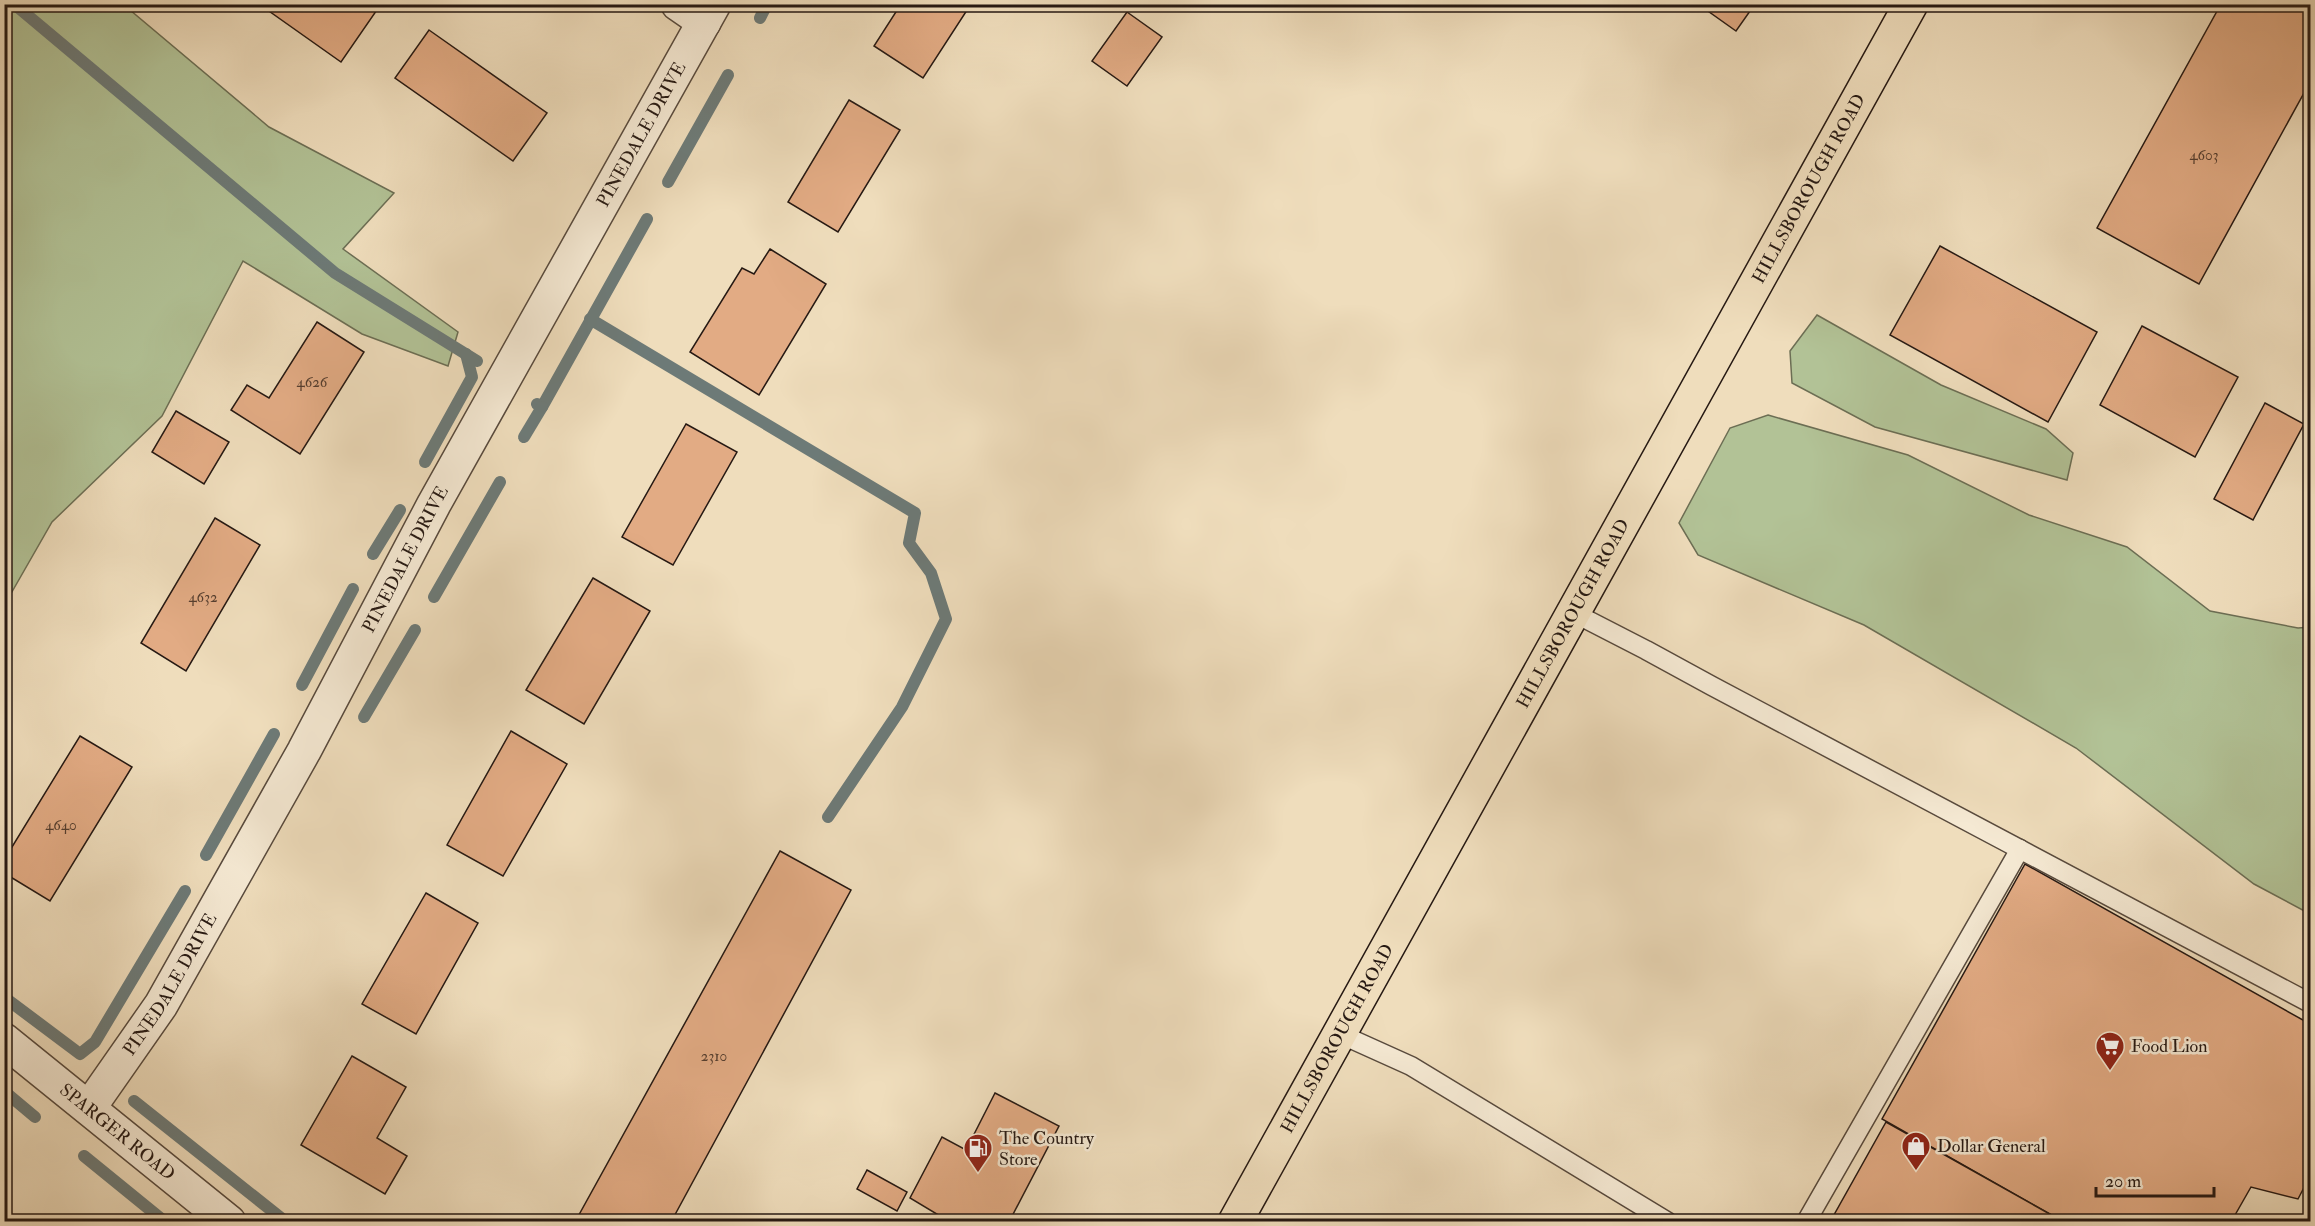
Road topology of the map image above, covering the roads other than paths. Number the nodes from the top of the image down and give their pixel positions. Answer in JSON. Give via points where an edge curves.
{"nodes":[{"id":1,"x":1911,"y":4,"type":"edge"},
{"id":2,"x":698,"y":10,"type":"edge"},
{"id":3,"x":1574,"y":613,"type":"junction"},
{"id":4,"x":2020,"y":849,"type":"junction"},
{"id":5,"x":2310,"y":1003,"type":"edge"},
{"id":6,"x":1340,"y":1034,"type":"junction"},
{"id":7,"x":4,"y":1040,"type":"edge"},
{"id":8,"x":89,"y":1108,"type":"junction"},
{"id":9,"x":229,"y":1221,"type":"edge"},
{"id":10,"x":1235,"y":1221,"type":"edge"},
{"id":11,"x":1668,"y":1221,"type":"edge"},
{"id":12,"x":1806,"y":1221,"type":"edge"}],
"edges":[{"from":1,"to":3,"type":"main road","name":"HILLSBOROUGH ROAD"},
{"from":2,"to":8,"type":"street","name":"PINEDALE DRIVE","via":[[304,751],[161,1005]]},
{"from":3,"to":4,"type":"lane"},
{"from":3,"to":6,"type":"main road","name":"HILLSBOROUGH ROAD"},
{"from":4,"to":5,"type":"lane"},
{"from":4,"to":12,"type":"lane"},
{"from":6,"to":10,"type":"main road","name":"HILLSBOROUGH ROAD"},
{"from":6,"to":11,"type":"lane","via":[[1411,1066]]},
{"from":7,"to":8,"type":"street","name":"SPARGER ROAD"},
{"from":8,"to":9,"type":"street","name":"SPARGER ROAD"}]}
